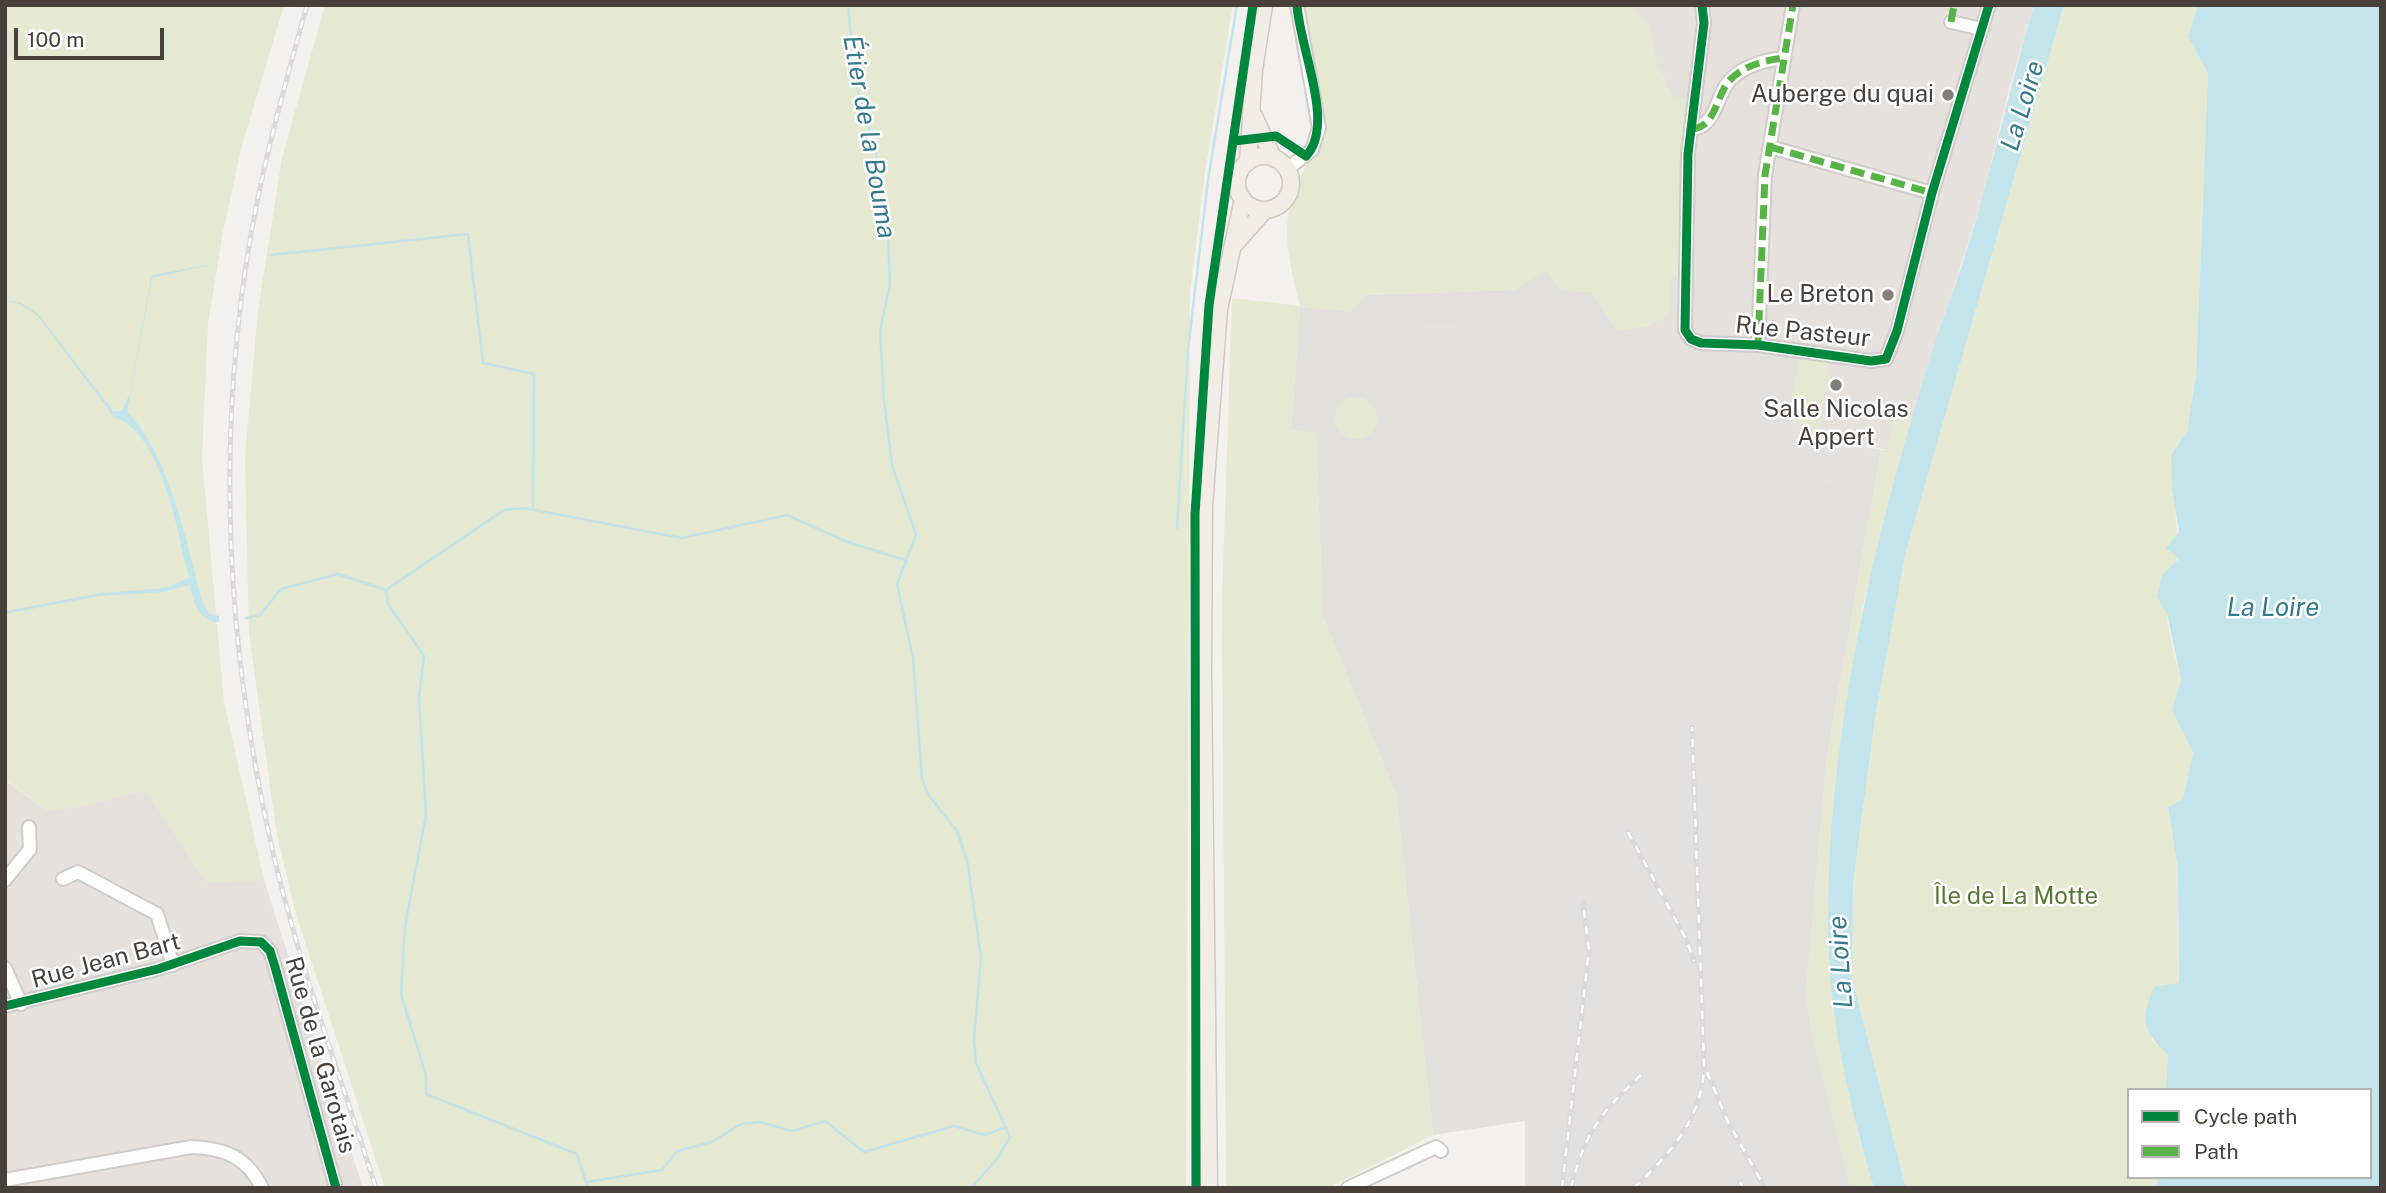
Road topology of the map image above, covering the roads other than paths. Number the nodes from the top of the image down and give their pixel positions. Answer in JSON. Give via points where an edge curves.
{"nodes":[{"id":1,"x":1264,"y":5,"type":"edge"},
{"id":2,"x":1297,"y":5,"type":"edge"},
{"id":3,"x":1702,"y":5,"type":"edge"},
{"id":4,"x":1793,"y":5,"type":"edge"},
{"id":5,"x":1989,"y":5,"type":"edge"},
{"id":6,"x":1951,"y":22,"type":"dead end"},
{"id":7,"x":1982,"y":29,"type":"junction"},
{"id":8,"x":1784,"y":58,"type":"junction"},
{"id":9,"x":1253,"y":114,"type":"junction"},
{"id":10,"x":1693,"y":129,"type":"junction"},
{"id":11,"x":1770,"y":147,"type":"junction"},
{"id":12,"x":1273,"y":158,"type":"junction"},
{"id":13,"x":1248,"y":162,"type":"junction"},
{"id":14,"x":1287,"y":169,"type":"junction"},
{"id":15,"x":1931,"y":193,"type":"junction"},
{"id":16,"x":1243,"y":199,"type":"junction"},
{"id":17,"x":1265,"y":210,"type":"junction"},
{"id":18,"x":1234,"y":246,"type":"junction"},
{"id":19,"x":1758,"y":345,"type":"junction"},
{"id":20,"x":29,"y":827,"type":"dead end"},
{"id":21,"x":63,"y":879,"type":"dead end"},
{"id":22,"x":5,"y":880,"type":"edge"},
{"id":23,"x":215,"y":950,"type":"joint"},
{"id":24,"x":173,"y":965,"type":"junction"},
{"id":25,"x":5,"y":968,"type":"edge"},
{"id":26,"x":21,"y":1004,"type":"junction"},
{"id":27,"x":5,"y":1006,"type":"edge"},
{"id":28,"x":1441,"y":1151,"type":"dead end"},
{"id":29,"x":5,"y":1180,"type":"edge"},
{"id":30,"x":262,"y":1188,"type":"edge"},
{"id":31,"x":336,"y":1188,"type":"edge"},
{"id":32,"x":1207,"y":1188,"type":"edge"},
{"id":33,"x":1348,"y":1188,"type":"edge"}],
"edges":[{"from":1,"to":9,"type":"main road"},
{"from":2,"to":14,"type":"street","via":[[1319,128],[1312,149]]},
{"from":3,"to":10,"type":"street"},
{"from":4,"to":8,"type":"street"},
{"from":5,"to":7,"type":"street"},
{"from":6,"to":7,"type":"street"},
{"from":7,"to":15,"type":"street"},
{"from":8,"to":10,"type":"street","via":[[1765,60],[1733,77],[1708,122]]},
{"from":8,"to":11,"type":"street"},
{"from":9,"to":12,"type":"main road"},
{"from":9,"to":13,"type":"main road"},
{"from":10,"to":19,"type":"street","name":"Rue Pasteur","via":[[1688,154],[1684,325],[1695,342]]},
{"from":11,"to":15,"type":"street"},
{"from":11,"to":19,"type":"street"},
{"from":12,"to":13,"type":"main road"},
{"from":12,"to":14,"type":"main road"},
{"from":13,"to":16,"type":"main road","via":[[1237,182]]},
{"from":14,"to":17,"type":"main road","via":[[1288,196],[1279,206]]},
{"from":15,"to":19,"type":"street","name":"Rue Pasteur","via":[[1886,359],[1871,361]]},
{"from":16,"to":17,"type":"main road","via":[[1251,207]]},
{"from":16,"to":18,"type":"main road"},
{"from":17,"to":18,"type":"main road"},
{"from":18,"to":32,"type":"main road","via":[[1219,309],[1204,506]]},
{"from":20,"to":22,"type":"street","via":[[30,849]]},
{"from":21,"to":24,"type":"street","via":[[78,872],[157,914]]},
{"from":23,"to":24,"type":"street","name":"Rue Jean Bart"},
{"from":23,"to":31,"type":"street","name":"Rue de la Garotais","via":[[250,940],[261,942],[270,951]]},
{"from":24,"to":26,"type":"street","name":"Rue Jean Bart"},
{"from":25,"to":26,"type":"street"},
{"from":26,"to":27,"type":"street","name":"Rue Jean Bart"},
{"from":28,"to":33,"type":"street","via":[[1436,1147],[1413,1156]]},
{"from":29,"to":30,"type":"street","via":[[213,1147],[244,1162]]}]}
